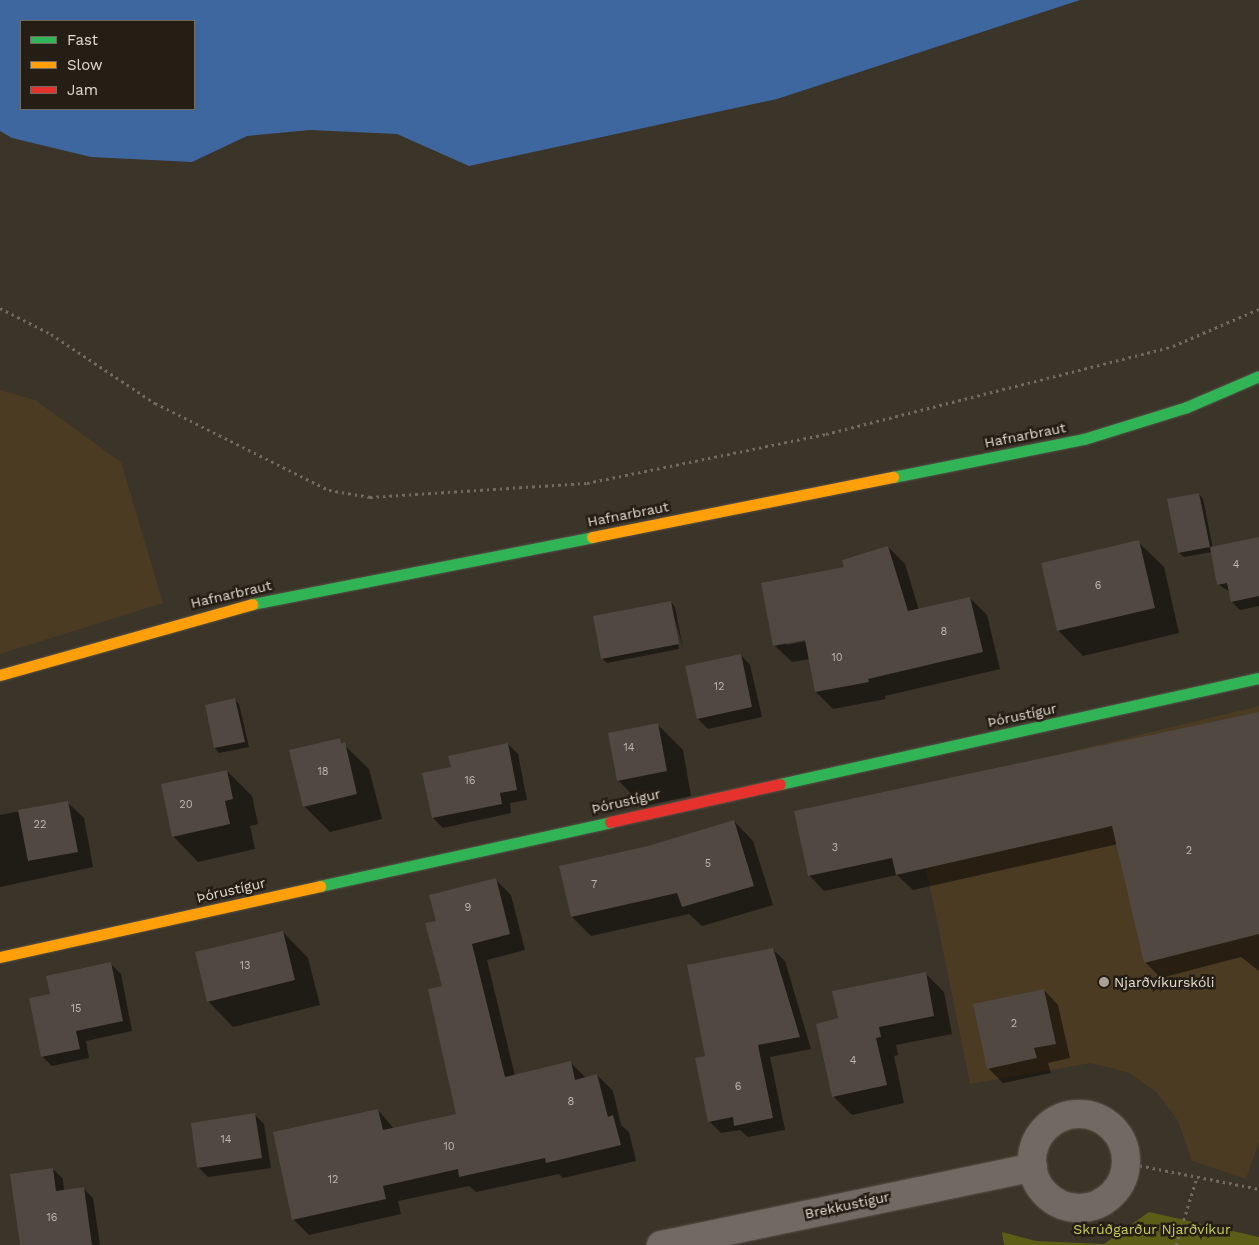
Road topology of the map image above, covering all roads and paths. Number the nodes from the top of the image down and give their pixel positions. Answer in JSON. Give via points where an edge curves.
{"nodes":[{"id":1,"x":0,"y":308,"type":"edge"},
{"id":2,"x":1259,"y":309,"type":"edge"},
{"id":3,"x":1259,"y":376,"type":"edge"},
{"id":4,"x":0,"y":674,"type":"edge"},
{"id":5,"x":1259,"y":678,"type":"edge"},
{"id":6,"x":0,"y":958,"type":"edge"},
{"id":7,"x":1127,"y":1163,"type":"junction"},
{"id":8,"x":1032,"y":1167,"type":"junction"},
{"id":9,"x":1197,"y":1177,"type":"junction"},
{"id":10,"x":1259,"y":1188,"type":"edge"},
{"id":11,"x":661,"y":1245,"type":"edge"},
{"id":12,"x":1176,"y":1245,"type":"edge"}],
"edges":[{"from":1,"to":2,"type":"path","via":[[51,334],[154,403],[329,490],[370,497],[587,483],[826,434],[1173,346]]},
{"from":3,"to":4,"type":"street","name":"Hafnarbraut","via":[[1187,407],[1084,439],[226,609]]},
{"from":5,"to":6,"type":"street","name":"Þórustígur"},
{"from":7,"to":8,"type":"street","via":[[1123,1179],[1114,1193],[1101,1203],[1085,1208],[1069,1208],[1053,1201],[1041,1190]]},
{"from":7,"to":8,"type":"street","via":[[1117,1132],[1104,1120],[1089,1114],[1072,1114],[1044,1129],[1035,1143]]},
{"from":7,"to":9,"type":"path"},
{"from":8,"to":11,"type":"street","name":"Brekkustígur"},
{"from":9,"to":10,"type":"path"},
{"from":9,"to":12,"type":"path"}]}
